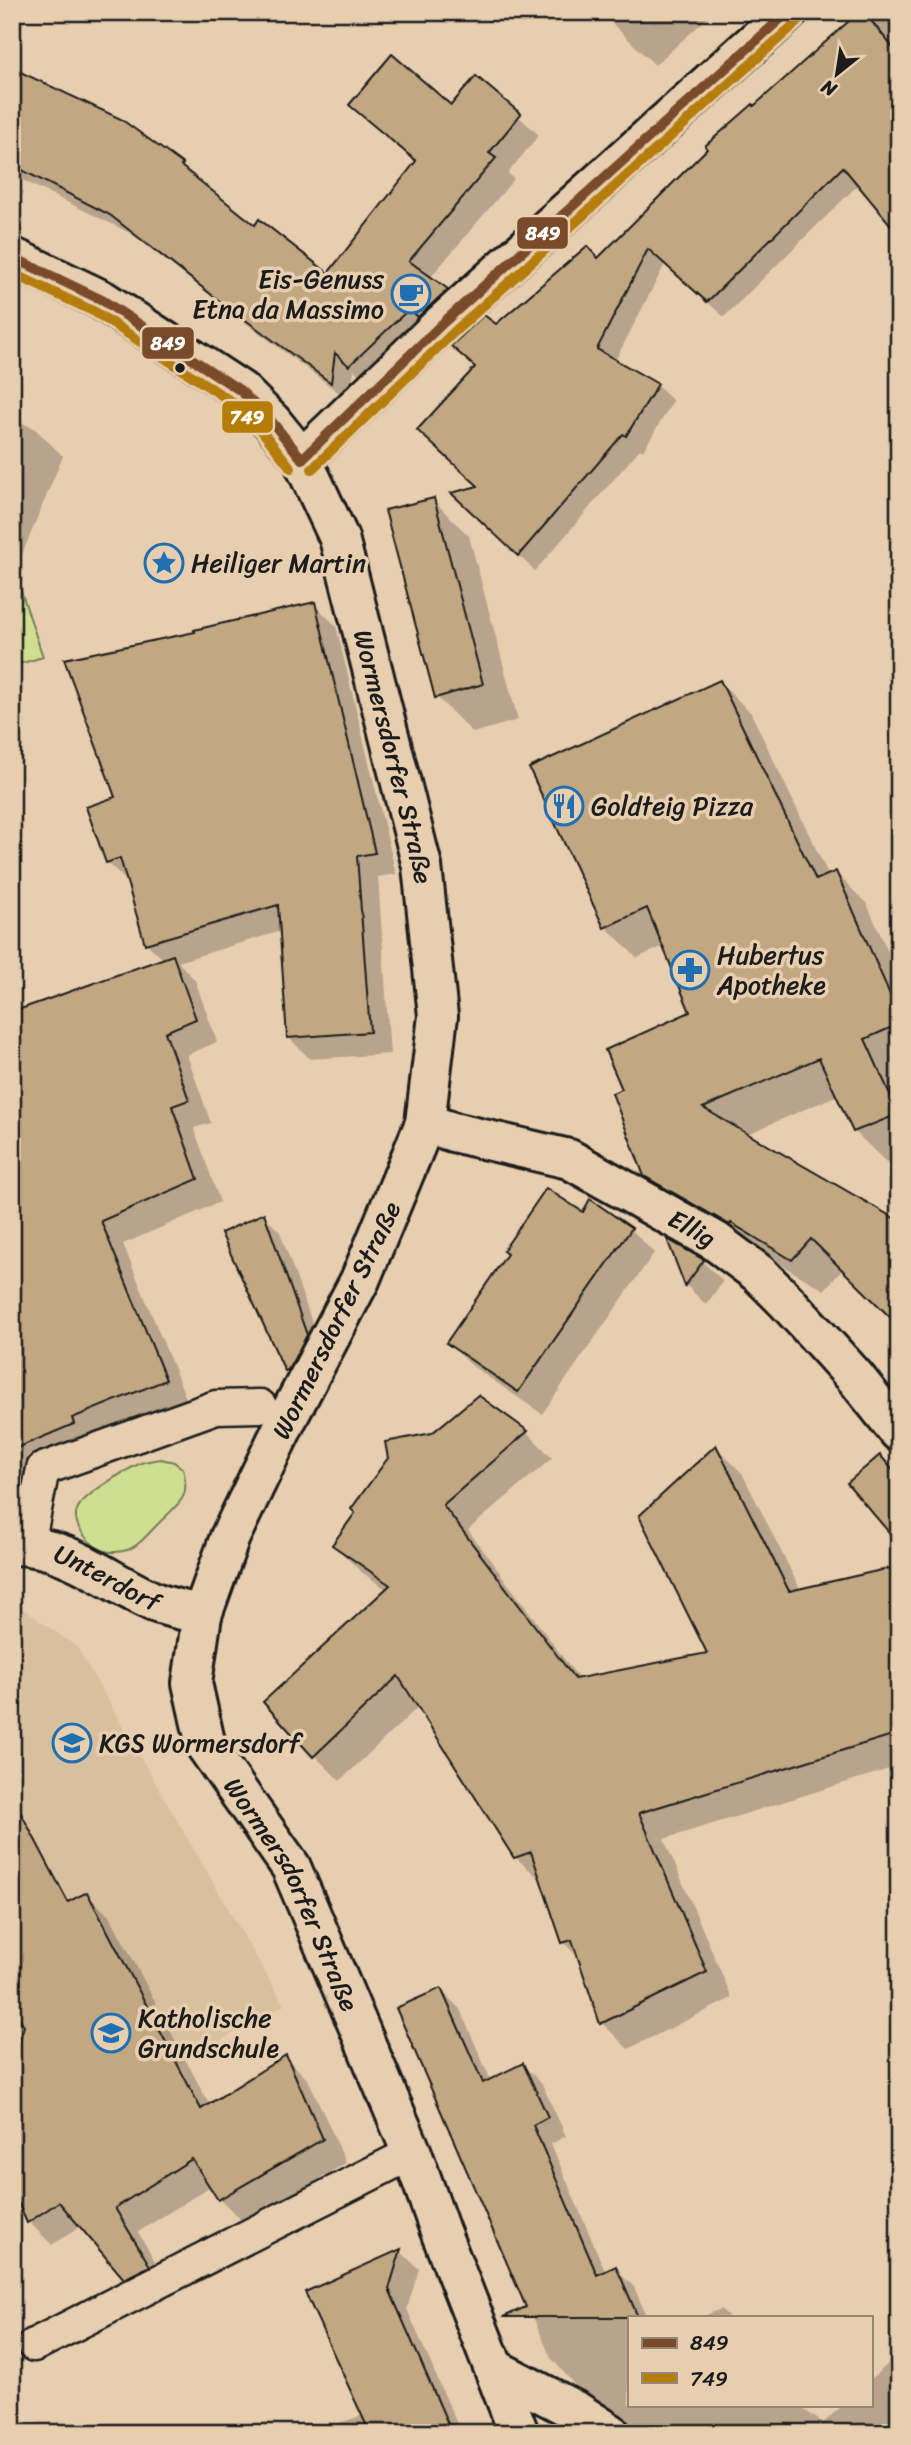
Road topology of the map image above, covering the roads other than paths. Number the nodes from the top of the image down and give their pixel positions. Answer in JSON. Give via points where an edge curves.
{"nodes":[{"id":1,"x":788,"y":12,"type":"edge"},
{"id":2,"x":12,"y":257,"type":"edge"},
{"id":3,"x":302,"y":459,"type":"junction"},
{"id":4,"x":425,"y":1123,"type":"junction"},
{"id":5,"x":260,"y":1406,"type":"dead end"},
{"id":6,"x":899,"y":1432,"type":"edge"},
{"id":7,"x":20,"y":1545,"type":"edge"},
{"id":8,"x":202,"y":1615,"type":"junction"},
{"id":9,"x":412,"y":2153,"type":"junction"},
{"id":10,"x":34,"y":2345,"type":"dead end"},
{"id":11,"x":495,"y":2369,"type":"junction"},
{"id":12,"x":519,"y":2433,"type":"edge"},
{"id":13,"x":610,"y":2433,"type":"edge"}],
"edges":[{"from":1,"to":3,"type":"main road","via":[[444,322]]},
{"from":2,"to":3,"type":"main road","name":"Wormersdorfer Straße","via":[[102,300],[240,391]]},
{"from":3,"to":4,"type":"main road","name":"Wormersdorfer Straße","via":[[339,538],[422,866],[438,1017]]},
{"from":4,"to":6,"type":"main road","name":"Ellig","via":[[569,1159],[715,1241],[786,1301]]},
{"from":4,"to":8,"type":"main road","name":"Wormersdorfer Straße","via":[[360,1280],[230,1537]]},
{"from":5,"to":7,"type":"lane","via":[[216,1407],[43,1469]]},
{"from":7,"to":8,"type":"main road","name":"Unterdorf","via":[[78,1560],[152,1601]]},
{"from":8,"to":9,"type":"main road","name":"Wormersdorfer Straße","via":[[192,1683],[206,1746],[291,1867]]},
{"from":9,"to":10,"type":"lane"},
{"from":9,"to":11,"type":"main road","name":"Wormersdorfer Straße"},
{"from":11,"to":12,"type":"main road","name":"Wormersdorfer Straße"},
{"from":11,"to":13,"type":"main road"}]}
